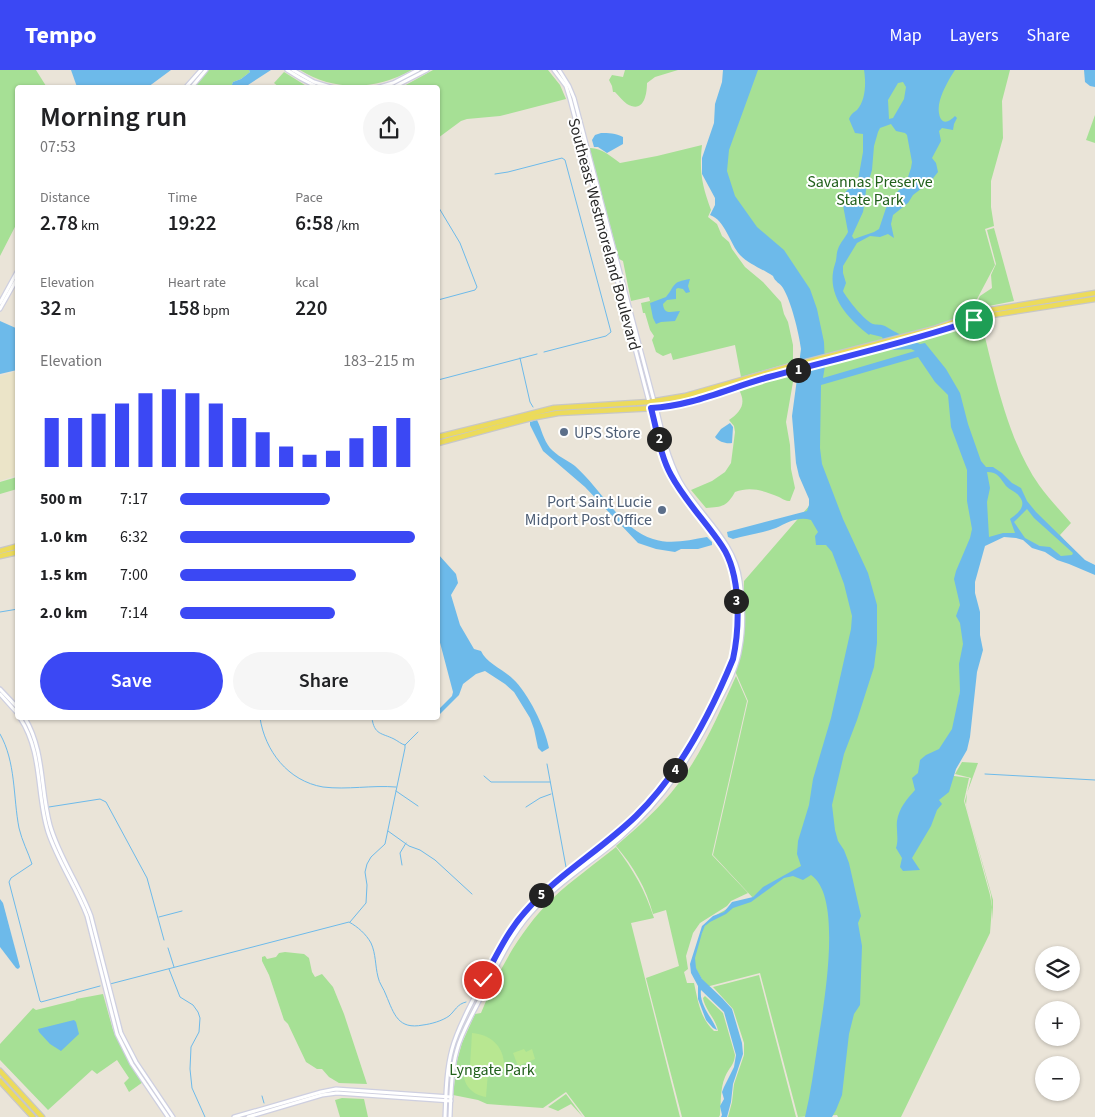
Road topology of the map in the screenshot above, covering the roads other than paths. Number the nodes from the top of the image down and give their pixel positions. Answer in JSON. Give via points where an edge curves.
{"nodes":[{"id":1,"x":201,"y":70,"type":"edge"},
{"id":2,"x":206,"y":70,"type":"edge"},
{"id":3,"x":287,"y":70,"type":"edge"},
{"id":4,"x":293,"y":70,"type":"edge"},
{"id":5,"x":418,"y":70,"type":"edge"},
{"id":6,"x":427,"y":70,"type":"edge"},
{"id":7,"x":554,"y":70,"type":"edge"},
{"id":8,"x":559,"y":70,"type":"edge"},
{"id":9,"x":188,"y":85,"type":"edge"},
{"id":10,"x":194,"y":85,"type":"edge"},
{"id":11,"x":313,"y":85,"type":"edge"},
{"id":12,"x":324,"y":85,"type":"edge"},
{"id":13,"x":386,"y":85,"type":"edge"},
{"id":14,"x":398,"y":85,"type":"edge"},
{"id":15,"x":15,"y":276,"type":"edge"},
{"id":16,"x":15,"y":283,"type":"edge"},
{"id":17,"x":1095,"y":293,"type":"edge"},
{"id":18,"x":1095,"y":299,"type":"edge"},
{"id":19,"x":0,"y":303,"type":"edge"},
{"id":20,"x":1019,"y":305,"type":"junction"},
{"id":21,"x":0,"y":310,"type":"edge"},
{"id":22,"x":1008,"y":312,"type":"junction"},
{"id":23,"x":921,"y":335,"type":"junction"},
{"id":24,"x":835,"y":357,"type":"junction"},
{"id":25,"x":787,"y":370,"type":"junction"},
{"id":26,"x":727,"y":384,"type":"junction"},
{"id":27,"x":718,"y":393,"type":"junction"},
{"id":28,"x":652,"y":402,"type":"junction"},
{"id":29,"x":594,"y":404,"type":"junction"},
{"id":30,"x":554,"y":408,"type":"junction"},
{"id":31,"x":654,"y":408,"type":"junction"},
{"id":32,"x":558,"y":413,"type":"junction"},
{"id":33,"x":531,"y":418,"type":"junction"},
{"id":34,"x":440,"y":436,"type":"edge"},
{"id":35,"x":440,"y":442,"type":"edge"},
{"id":36,"x":15,"y":547,"type":"edge"},
{"id":37,"x":0,"y":551,"type":"edge"},
{"id":38,"x":15,"y":553,"type":"edge"},
{"id":39,"x":0,"y":556,"type":"edge"},
{"id":40,"x":0,"y":689,"type":"edge"},
{"id":41,"x":2,"y":694,"type":"edge"},
{"id":42,"x":15,"y":705,"type":"edge"},
{"id":43,"x":15,"y":710,"type":"edge"},
{"id":44,"x":21,"y":720,"type":"edge"},
{"id":45,"x":25,"y":720,"type":"edge"},
{"id":46,"x":0,"y":1071,"type":"edge"},
{"id":47,"x":0,"y":1081,"type":"edge"},
{"id":48,"x":6,"y":1086,"type":"junction"},
{"id":49,"x":14,"y":1087,"type":"junction"},
{"id":50,"x":10,"y":1092,"type":"junction"},
{"id":51,"x":21,"y":1094,"type":"junction"},
{"id":52,"x":446,"y":1098,"type":"junction"},
{"id":53,"x":451,"y":1099,"type":"junction"},
{"id":54,"x":34,"y":1117,"type":"edge"},
{"id":55,"x":42,"y":1117,"type":"edge"},
{"id":56,"x":168,"y":1117,"type":"edge"},
{"id":57,"x":173,"y":1117,"type":"edge"},
{"id":58,"x":234,"y":1117,"type":"edge"},
{"id":59,"x":248,"y":1117,"type":"edge"},
{"id":60,"x":445,"y":1117,"type":"edge"},
{"id":61,"x":450,"y":1117,"type":"edge"}],
"edges":[{"from":1,"to":9,"type":"street"},
{"from":2,"to":10,"type":"street"},
{"from":3,"to":11,"type":"street"},
{"from":4,"to":12,"type":"street"},
{"from":5,"to":13,"type":"street"},
{"from":6,"to":14,"type":"street"},
{"from":7,"to":28,"type":"street","name":"Southeast Westmoreland Boulevard","via":[[566,86],[570,99]]},
{"from":8,"to":28,"type":"street","name":"Southeast Westmoreland Boulevard","via":[[574,98]]},
{"from":15,"to":19,"type":"street"},
{"from":16,"to":21,"type":"street"},
{"from":17,"to":20,"type":"main road"},
{"from":18,"to":22,"type":"main road"},
{"from":20,"to":22,"type":"main road"},
{"from":20,"to":23,"type":"main road","via":[[984,311]]},
{"from":22,"to":23,"type":"main road"},
{"from":23,"to":24,"type":"main road"},
{"from":23,"to":24,"type":"main road"},
{"from":24,"to":25,"type":"main road"},
{"from":25,"to":26,"type":"main road"},
{"from":25,"to":27,"type":"main road"},
{"from":26,"to":27,"type":"main road"},
{"from":26,"to":28,"type":"main road"},
{"from":27,"to":31,"type":"main road"},
{"from":28,"to":29,"type":"main road"},
{"from":28,"to":31,"type":"street"},
{"from":29,"to":30,"type":"main road"},
{"from":29,"to":32,"type":"main road"},
{"from":30,"to":33,"type":"main road"},
{"from":30,"to":34,"type":"main road"},
{"from":31,"to":32,"type":"main road"},
{"from":31,"to":52,"type":"street","via":[[669,472],[730,560],[737,618],[733,659],[694,740],[659,791],[637,816],[544,892],[512,928],[457,1033],[449,1065]]},
{"from":31,"to":53,"type":"street","via":[[674,470],[726,543],[735,562],[740,581],[742,620],[738,660],[699,741],[664,793],[619,838],[547,896],[513,937],[462,1034]]},
{"from":32,"to":33,"type":"main road"},
{"from":33,"to":35,"type":"main road"},
{"from":36,"to":37,"type":"main road"},
{"from":38,"to":39,"type":"main road"},
{"from":40,"to":41,"type":"street"},
{"from":41,"to":42,"type":"street"},
{"from":41,"to":43,"type":"street"},
{"from":44,"to":56,"type":"street","via":[[34,746],[49,835],[87,916],[117,1034],[132,1064]]},
{"from":45,"to":57,"type":"street","via":[[37,746],[51,828],[91,916],[121,1033],[136,1062]]},
{"from":46,"to":49,"type":"main road"},
{"from":47,"to":48,"type":"main road"},
{"from":48,"to":49,"type":"main road"},
{"from":48,"to":50,"type":"main road"},
{"from":49,"to":51,"type":"main road"},
{"from":50,"to":51,"type":"main road"},
{"from":50,"to":54,"type":"main road"},
{"from":51,"to":55,"type":"main road"},
{"from":52,"to":53,"type":"street"},
{"from":52,"to":58,"type":"street","via":[[336,1090]]},
{"from":52,"to":59,"type":"street","via":[[337,1093]]},
{"from":52,"to":60,"type":"street"},
{"from":53,"to":61,"type":"street"}]}
